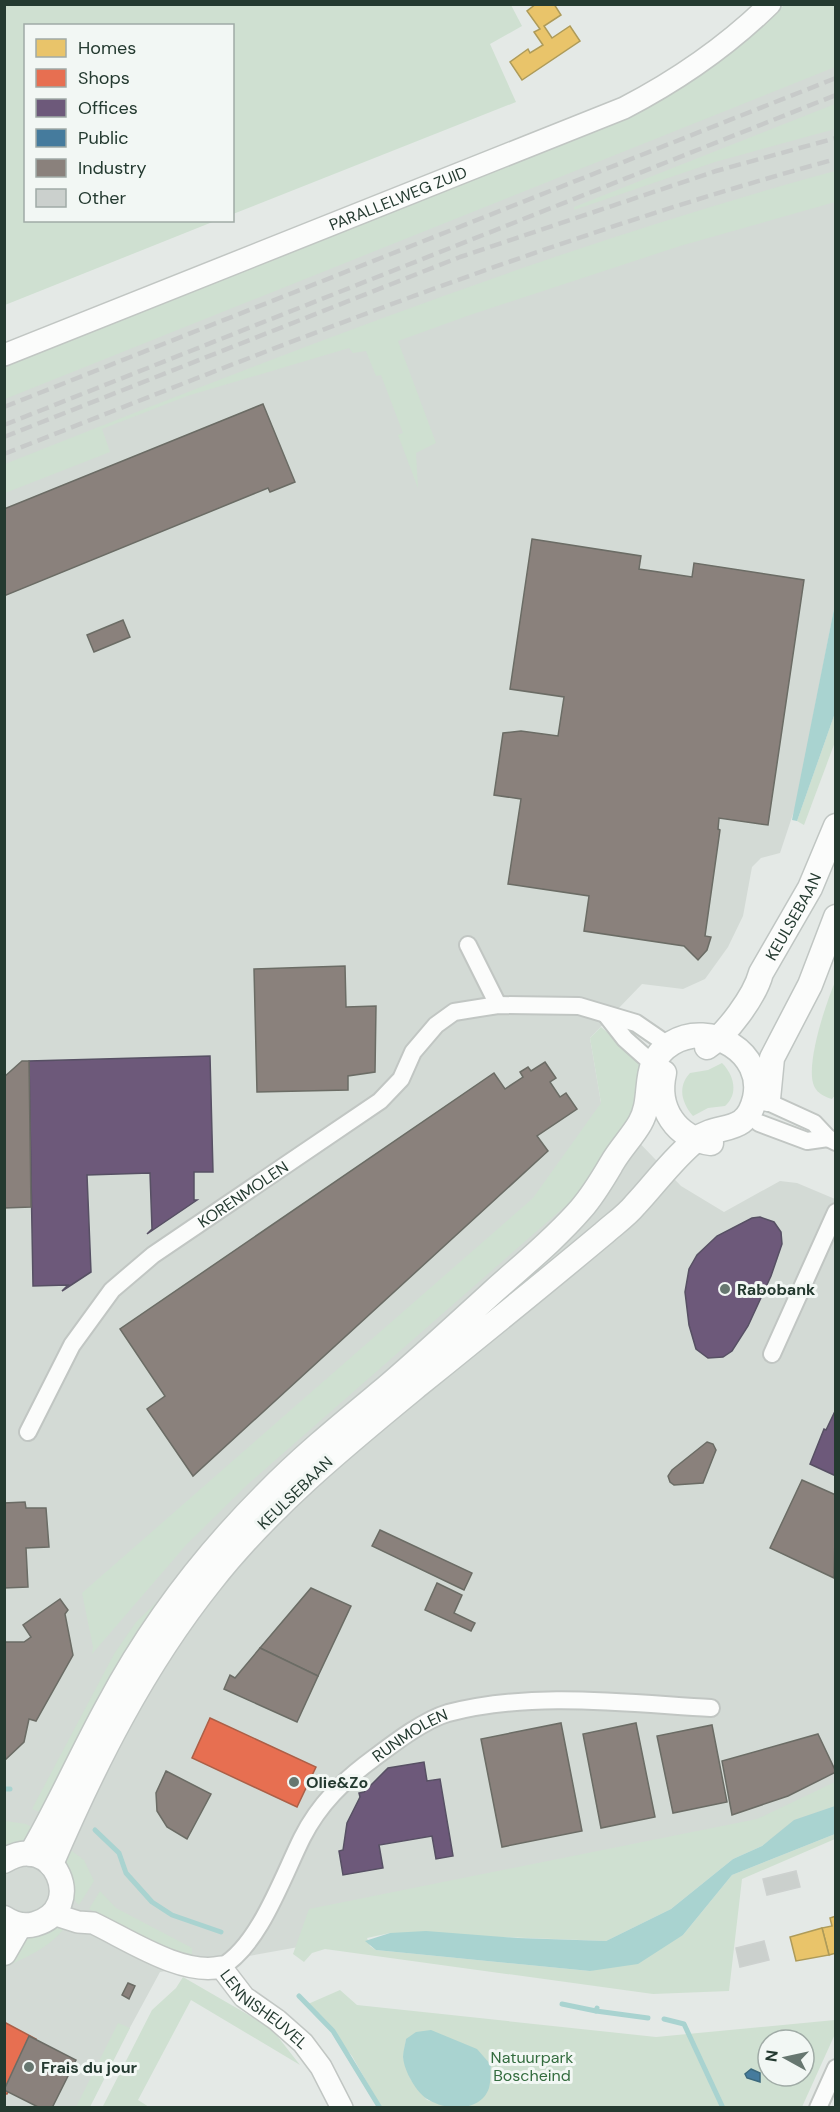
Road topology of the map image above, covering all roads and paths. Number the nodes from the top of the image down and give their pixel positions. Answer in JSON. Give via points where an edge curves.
{"nodes":[{"id":1,"x":770,"y":4,"type":"edge"},
{"id":2,"x":4,"y":355,"type":"edge"},
{"id":3,"x":836,"y":826,"type":"edge"},
{"id":4,"x":836,"y":916,"type":"edge"},
{"id":5,"x":468,"y":945,"type":"dead end"},
{"id":6,"x":498,"y":1005,"type":"junction"},
{"id":7,"x":607,"y":1016,"type":"junction"},
{"id":8,"x":712,"y":1037,"type":"junction"},
{"id":9,"x":668,"y":1046,"type":"junction"},
{"id":10,"x":658,"y":1069,"type":"junction"},
{"id":11,"x":762,"y":1070,"type":"junction"},
{"id":12,"x":655,"y":1105,"type":"junction"},
{"id":13,"x":761,"y":1107,"type":"junction"},
{"id":14,"x":832,"y":1140,"type":"edge"},
{"id":15,"x":705,"y":1141,"type":"junction"},
{"id":16,"x":836,"y":1212,"type":"edge"},
{"id":17,"x":772,"y":1354,"type":"dead end"},
{"id":18,"x":28,"y":1432,"type":"dead end"},
{"id":19,"x":711,"y":1708,"type":"dead end"},
{"id":20,"x":41,"y":1859,"type":"junction"},
{"id":21,"x":5,"y":1860,"type":"edge"},
{"id":22,"x":57,"y":1905,"type":"junction"},
{"id":23,"x":12,"y":1921,"type":"edge"},
{"id":24,"x":4,"y":1953,"type":"edge"},
{"id":25,"x":221,"y":1968,"type":"junction"},
{"id":26,"x":836,"y":2068,"type":"edge"},
{"id":27,"x":342,"y":2108,"type":"edge"},
{"id":28,"x":818,"y":2108,"type":"edge"}],
"edges":[{"from":1,"to":2,"type":"street","name":"PARALLELWEG ZUID","via":[[716,53],[624,108]]},
{"from":3,"to":8,"type":"main road","name":"KEULSEBAAN","via":[[810,888],[761,973],[749,980]]},
{"from":4,"to":11,"type":"main road","via":[[810,985]]},
{"from":5,"to":6,"type":"street"},
{"from":6,"to":7,"type":"street","name":"KORENMOLEN","via":[[579,1006]]},
{"from":6,"to":18,"type":"street","name":"KORENMOLEN","via":[[454,1012],[436,1025],[413,1052],[401,1079],[380,1101],[153,1255],[112,1290],[72,1345]]},
{"from":7,"to":9,"type":"street","name":"KORENMOLEN","via":[[636,1023]]},
{"from":7,"to":10,"type":"street"},
{"from":8,"to":9,"type":"main road","via":[[682,1038]]},
{"from":8,"to":10,"type":"main road","via":[[704,1048],[678,1056]]},
{"from":8,"to":11,"type":"main road","via":[[735,1047]]},
{"from":9,"to":10,"type":"main road"},
{"from":10,"to":12,"type":"main road","via":[[661,1095]]},
{"from":11,"to":13,"type":"main road"},
{"from":12,"to":15,"type":"main road","via":[[679,1129]]},
{"from":12,"to":20,"type":"main road","name":"KEULSEBAAN","via":[[649,1132],[620,1170],[605,1179],[580,1211],[298,1463],[214,1551],[134,1661]]},
{"from":13,"to":14,"type":"street","via":[[814,1123]]},
{"from":13,"to":14,"type":"street","via":[[807,1141]]},
{"from":13,"to":15,"type":"main road","via":[[739,1138]]},
{"from":15,"to":20,"type":"main road","name":"KEULSEBAAN","via":[[652,1200],[637,1204],[325,1463],[242,1544],[178,1624],[135,1691]]},
{"from":16,"to":17,"type":"street"},
{"from":19,"to":25,"type":"street","name":"RUNMOLEN","via":[[562,1700],[446,1714],[399,1739],[327,1797],[307,1828],[255,1933]]},
{"from":20,"to":21,"type":"main road","via":[[18,1855]]},
{"from":20,"to":22,"type":"main road","via":[[60,1878]]},
{"from":22,"to":23,"type":"main road","via":[[38,1924]]},
{"from":22,"to":25,"type":"street","name":"LENNISHEUVEL","via":[[78,1922],[93,1923],[184,1966]]},
{"from":23,"to":24,"type":"main road"},
{"from":25,"to":27,"type":"street","name":"LENNISHEUVEL","via":[[244,1997],[303,2043],[321,2067]]},
{"from":26,"to":28,"type":"street"}]}
